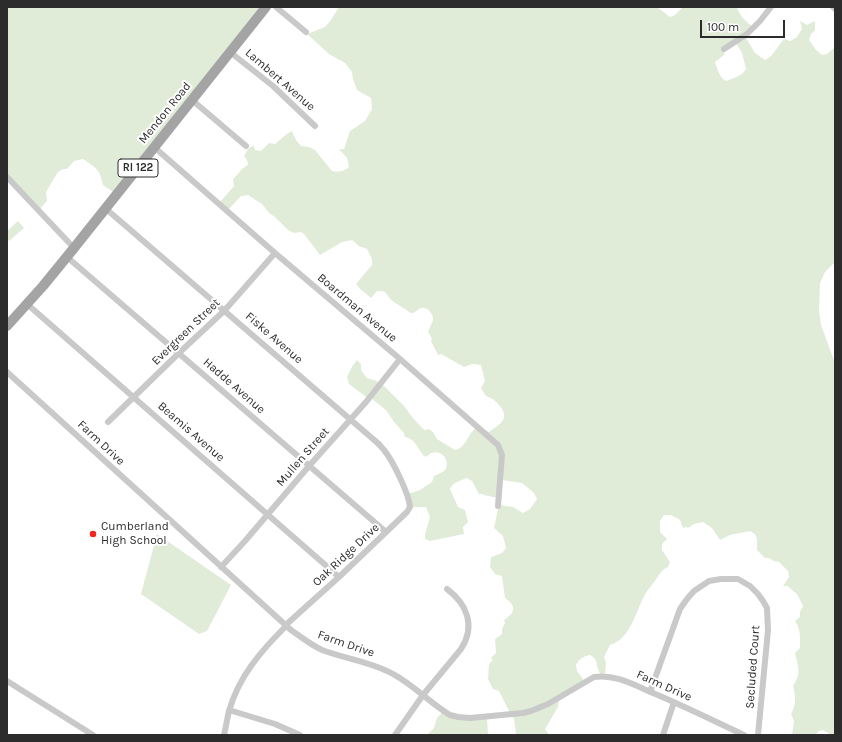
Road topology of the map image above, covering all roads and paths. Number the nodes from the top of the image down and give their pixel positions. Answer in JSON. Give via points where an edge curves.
{"nodes":[{"id":1,"x":266,"y":7,"type":"edge"},
{"id":2,"x":276,"y":7,"type":"edge"},
{"id":3,"x":771,"y":7,"type":"edge"},
{"id":4,"x":306,"y":32,"type":"dead end"},
{"id":5,"x":724,"y":49,"type":"dead end"},
{"id":6,"x":230,"y":52,"type":"junction"},
{"id":7,"x":192,"y":100,"type":"junction"},
{"id":8,"x":315,"y":126,"type":"dead end"},
{"id":9,"x":246,"y":146,"type":"dead end"},
{"id":10,"x":154,"y":147,"type":"junction"},
{"id":11,"x":7,"y":177,"type":"edge"},
{"id":12,"x":106,"y":208,"type":"junction"},
{"id":13,"x":74,"y":248,"type":"junction"},
{"id":14,"x":275,"y":253,"type":"junction"},
{"id":15,"x":67,"y":256,"type":"junction"},
{"id":16,"x":27,"y":304,"type":"junction"},
{"id":17,"x":225,"y":310,"type":"junction"},
{"id":18,"x":7,"y":326,"type":"edge"},
{"id":19,"x":179,"y":353,"type":"junction"},
{"id":20,"x":400,"y":359,"type":"junction"},
{"id":21,"x":7,"y":372,"type":"edge"},
{"id":22,"x":134,"y":397,"type":"junction"},
{"id":23,"x":350,"y":420,"type":"junction"},
{"id":24,"x":108,"y":422,"type":"dead end"},
{"id":25,"x":309,"y":466,"type":"junction"},
{"id":26,"x":409,"y":499,"type":"joint"},
{"id":27,"x":498,"y":506,"type":"dead end"},
{"id":28,"x":268,"y":514,"type":"junction"},
{"id":29,"x":386,"y":532,"type":"junction"},
{"id":30,"x":221,"y":567,"type":"junction"},
{"id":31,"x":339,"y":578,"type":"junction"},
{"id":32,"x":447,"y":589,"type":"dead end"},
{"id":33,"x":287,"y":624,"type":"junction"},
{"id":34,"x":7,"y":681,"type":"edge"},
{"id":35,"x":650,"y":692,"type":"junction"},
{"id":36,"x":423,"y":695,"type":"junction"},
{"id":37,"x":674,"y":702,"type":"junction"},
{"id":38,"x":229,"y":710,"type":"junction"},
{"id":39,"x":93,"y":735,"type":"edge"},
{"id":40,"x":224,"y":735,"type":"edge"},
{"id":41,"x":300,"y":735,"type":"edge"},
{"id":42,"x":395,"y":735,"type":"edge"},
{"id":43,"x":663,"y":735,"type":"edge"},
{"id":44,"x":744,"y":735,"type":"edge"},
{"id":45,"x":758,"y":735,"type":"edge"}],
"edges":[{"from":1,"to":6,"type":"main road","name":"Mendon Road","number":"RI 122"},
{"from":2,"to":4,"type":"street"},
{"from":3,"to":5,"type":"street","via":[[747,34]]},
{"from":6,"to":7,"type":"main road","name":"Mendon Road","number":"RI 122"},
{"from":6,"to":8,"type":"street","name":"Lambert Avenue","via":[[273,86]]},
{"from":7,"to":9,"type":"street"},
{"from":7,"to":10,"type":"main road","name":"Mendon Road","number":"RI 122"},
{"from":10,"to":12,"type":"main road","name":"Mendon Road","number":"RI 122"},
{"from":10,"to":14,"type":"street","name":"Boardman Avenue"},
{"from":11,"to":13,"type":"street"},
{"from":12,"to":13,"type":"main road","name":"Mendon Road","number":"RI 122"},
{"from":12,"to":17,"type":"street","name":"Fiske Avenue"},
{"from":13,"to":15,"type":"main road","name":"Mendon Road","number":"RI 122"},
{"from":14,"to":17,"type":"street","name":"Evergreen Street"},
{"from":14,"to":20,"type":"street","name":"Boardman Avenue"},
{"from":15,"to":16,"type":"main road","name":"Mendon Road","number":"RI 122"},
{"from":15,"to":19,"type":"street","name":"Hadde Avenue"},
{"from":16,"to":18,"type":"main road","name":"Mendon Road","number":"RI 122"},
{"from":16,"to":22,"type":"street","name":"Beamis Avenue"},
{"from":17,"to":19,"type":"street","name":"Evergreen Street"},
{"from":17,"to":23,"type":"street","name":"Fiske Avenue"},
{"from":19,"to":22,"type":"street","name":"Evergreen Street"},
{"from":19,"to":25,"type":"street","name":"Hadde Avenue"},
{"from":20,"to":23,"type":"street","name":"Mullen Street"},
{"from":20,"to":27,"type":"street","name":"Boardman Avenue","via":[[498,445],[502,455]]},
{"from":21,"to":30,"type":"street","name":"Farm Drive"},
{"from":22,"to":24,"type":"street","name":"Evergreen Street"},
{"from":22,"to":28,"type":"street","name":"Beamis Avenue"},
{"from":23,"to":25,"type":"street","name":"Mullen Street"},
{"from":23,"to":26,"type":"street","name":"Fiske Avenue","via":[[384,449]]},
{"from":25,"to":28,"type":"street","name":"Mullen Street"},
{"from":25,"to":29,"type":"street","name":"Hadde Avenue"},
{"from":26,"to":29,"type":"street","name":"Oak Ridge Drive","via":[[410,507]]},
{"from":28,"to":30,"type":"street","name":"Mullen Street"},
{"from":28,"to":31,"type":"street","name":"Beamis Avenue"},
{"from":29,"to":31,"type":"street","name":"Oak Ridge Drive"},
{"from":30,"to":33,"type":"street","name":"Farm Drive"},
{"from":31,"to":33,"type":"street","name":"Oak Ridge Drive"},
{"from":32,"to":36,"type":"street","via":[[459,600],[466,612],[469,625],[467,638],[465,644]]},
{"from":33,"to":36,"type":"street","name":"Farm Drive","via":[[304,640],[322,650],[387,671]]},
{"from":33,"to":38,"type":"street","name":"Oak Ridge Drive","via":[[262,650],[249,669]]},
{"from":34,"to":39,"type":"street"},
{"from":35,"to":36,"type":"street","name":"Farm Drive","via":[[617,678],[594,677],[531,711],[470,718],[450,715]]},
{"from":35,"to":37,"type":"street","name":"Farm Drive"},
{"from":35,"to":45,"type":"street","name":"Secluded Court","via":[[680,609],[687,599],[709,581],[738,579],[758,594],[766,608],[768,630]]},
{"from":36,"to":42,"type":"street"},
{"from":37,"to":43,"type":"street"},
{"from":37,"to":44,"type":"street","name":"Farm Drive"},
{"from":38,"to":40,"type":"street","name":"Oak Ridge Drive"},
{"from":38,"to":41,"type":"street","via":[[275,724]]}]}
